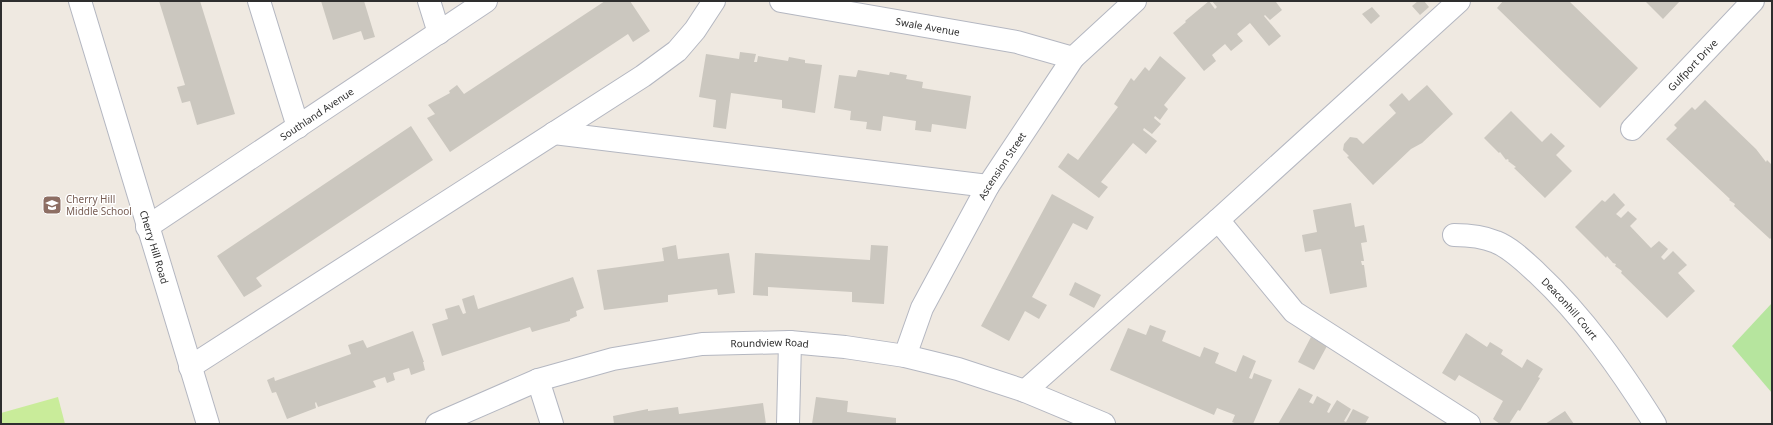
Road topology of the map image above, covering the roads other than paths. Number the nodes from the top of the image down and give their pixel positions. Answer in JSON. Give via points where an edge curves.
{"nodes":[{"id":1,"x":80,"y":1,"type":"edge"},
{"id":2,"x":259,"y":1,"type":"edge"},
{"id":3,"x":429,"y":1,"type":"edge"},
{"id":4,"x":486,"y":1,"type":"edge"},
{"id":5,"x":714,"y":1,"type":"edge"},
{"id":6,"x":781,"y":1,"type":"edge"},
{"id":7,"x":1135,"y":1,"type":"edge"},
{"id":8,"x":1459,"y":1,"type":"edge"},
{"id":9,"x":1753,"y":1,"type":"edge"},
{"id":10,"x":439,"y":33,"type":"junction"},
{"id":11,"x":1073,"y":58,"type":"junction"},
{"id":12,"x":298,"y":127,"type":"junction"},
{"id":13,"x":1632,"y":129,"type":"dead end"},
{"id":14,"x":554,"y":133,"type":"junction"},
{"id":15,"x":988,"y":186,"type":"junction"},
{"id":16,"x":1218,"y":220,"type":"junction"},
{"id":17,"x":147,"y":227,"type":"junction"},
{"id":18,"x":1454,"y":235,"type":"dead end"},
{"id":19,"x":790,"y":342,"type":"junction"},
{"id":20,"x":905,"y":356,"type":"junction"},
{"id":21,"x":190,"y":367,"type":"junction"},
{"id":22,"x":538,"y":380,"type":"junction"},
{"id":23,"x":1025,"y":391,"type":"junction"},
{"id":24,"x":208,"y":424,"type":"edge"},
{"id":25,"x":437,"y":424,"type":"edge"},
{"id":26,"x":552,"y":424,"type":"edge"},
{"id":27,"x":788,"y":424,"type":"edge"},
{"id":28,"x":1104,"y":424,"type":"edge"},
{"id":29,"x":1469,"y":424,"type":"edge"},
{"id":30,"x":1655,"y":424,"type":"edge"}],
"edges":[{"from":1,"to":17,"type":"street","name":"Cherry Hill Road"},
{"from":2,"to":12,"type":"street"},
{"from":3,"to":10,"type":"street"},
{"from":4,"to":10,"type":"street","name":"Southland Avenue"},
{"from":5,"to":14,"type":"street","via":[[677,51]]},
{"from":6,"to":11,"type":"street","name":"Swale Avenue","via":[[1017,42]]},
{"from":7,"to":11,"type":"street","name":"Ascension Street"},
{"from":8,"to":16,"type":"street"},
{"from":9,"to":13,"type":"street","name":"Gulfport Drive"},
{"from":10,"to":12,"type":"street","name":"Southland Avenue"},
{"from":11,"to":15,"type":"street","name":"Ascension Street"},
{"from":12,"to":17,"type":"street","name":"Southland Avenue"},
{"from":14,"to":15,"type":"street"},
{"from":14,"to":21,"type":"street"},
{"from":15,"to":20,"type":"street","name":"Ascension Street","via":[[922,308]]},
{"from":16,"to":23,"type":"street"},
{"from":16,"to":29,"type":"street","via":[[1294,312]]},
{"from":17,"to":21,"type":"street","name":"Cherry Hill Road"},
{"from":18,"to":30,"type":"street","name":"Deaconhill Court","via":[[1478,236],[1497,242],[1522,259],[1584,323],[1620,369]]},
{"from":19,"to":20,"type":"street","name":"Roundview Road"},
{"from":19,"to":22,"type":"street","name":"Roundview Road","via":[[702,344],[613,359]]},
{"from":19,"to":27,"type":"street"},
{"from":20,"to":23,"type":"street","name":"Roundview Road","via":[[958,369]]},
{"from":21,"to":24,"type":"street","name":"Cherry Hill Road"},
{"from":22,"to":25,"type":"street","name":"Roundview Road"},
{"from":22,"to":26,"type":"street"},
{"from":23,"to":28,"type":"street","name":"Roundview Road"}]}
